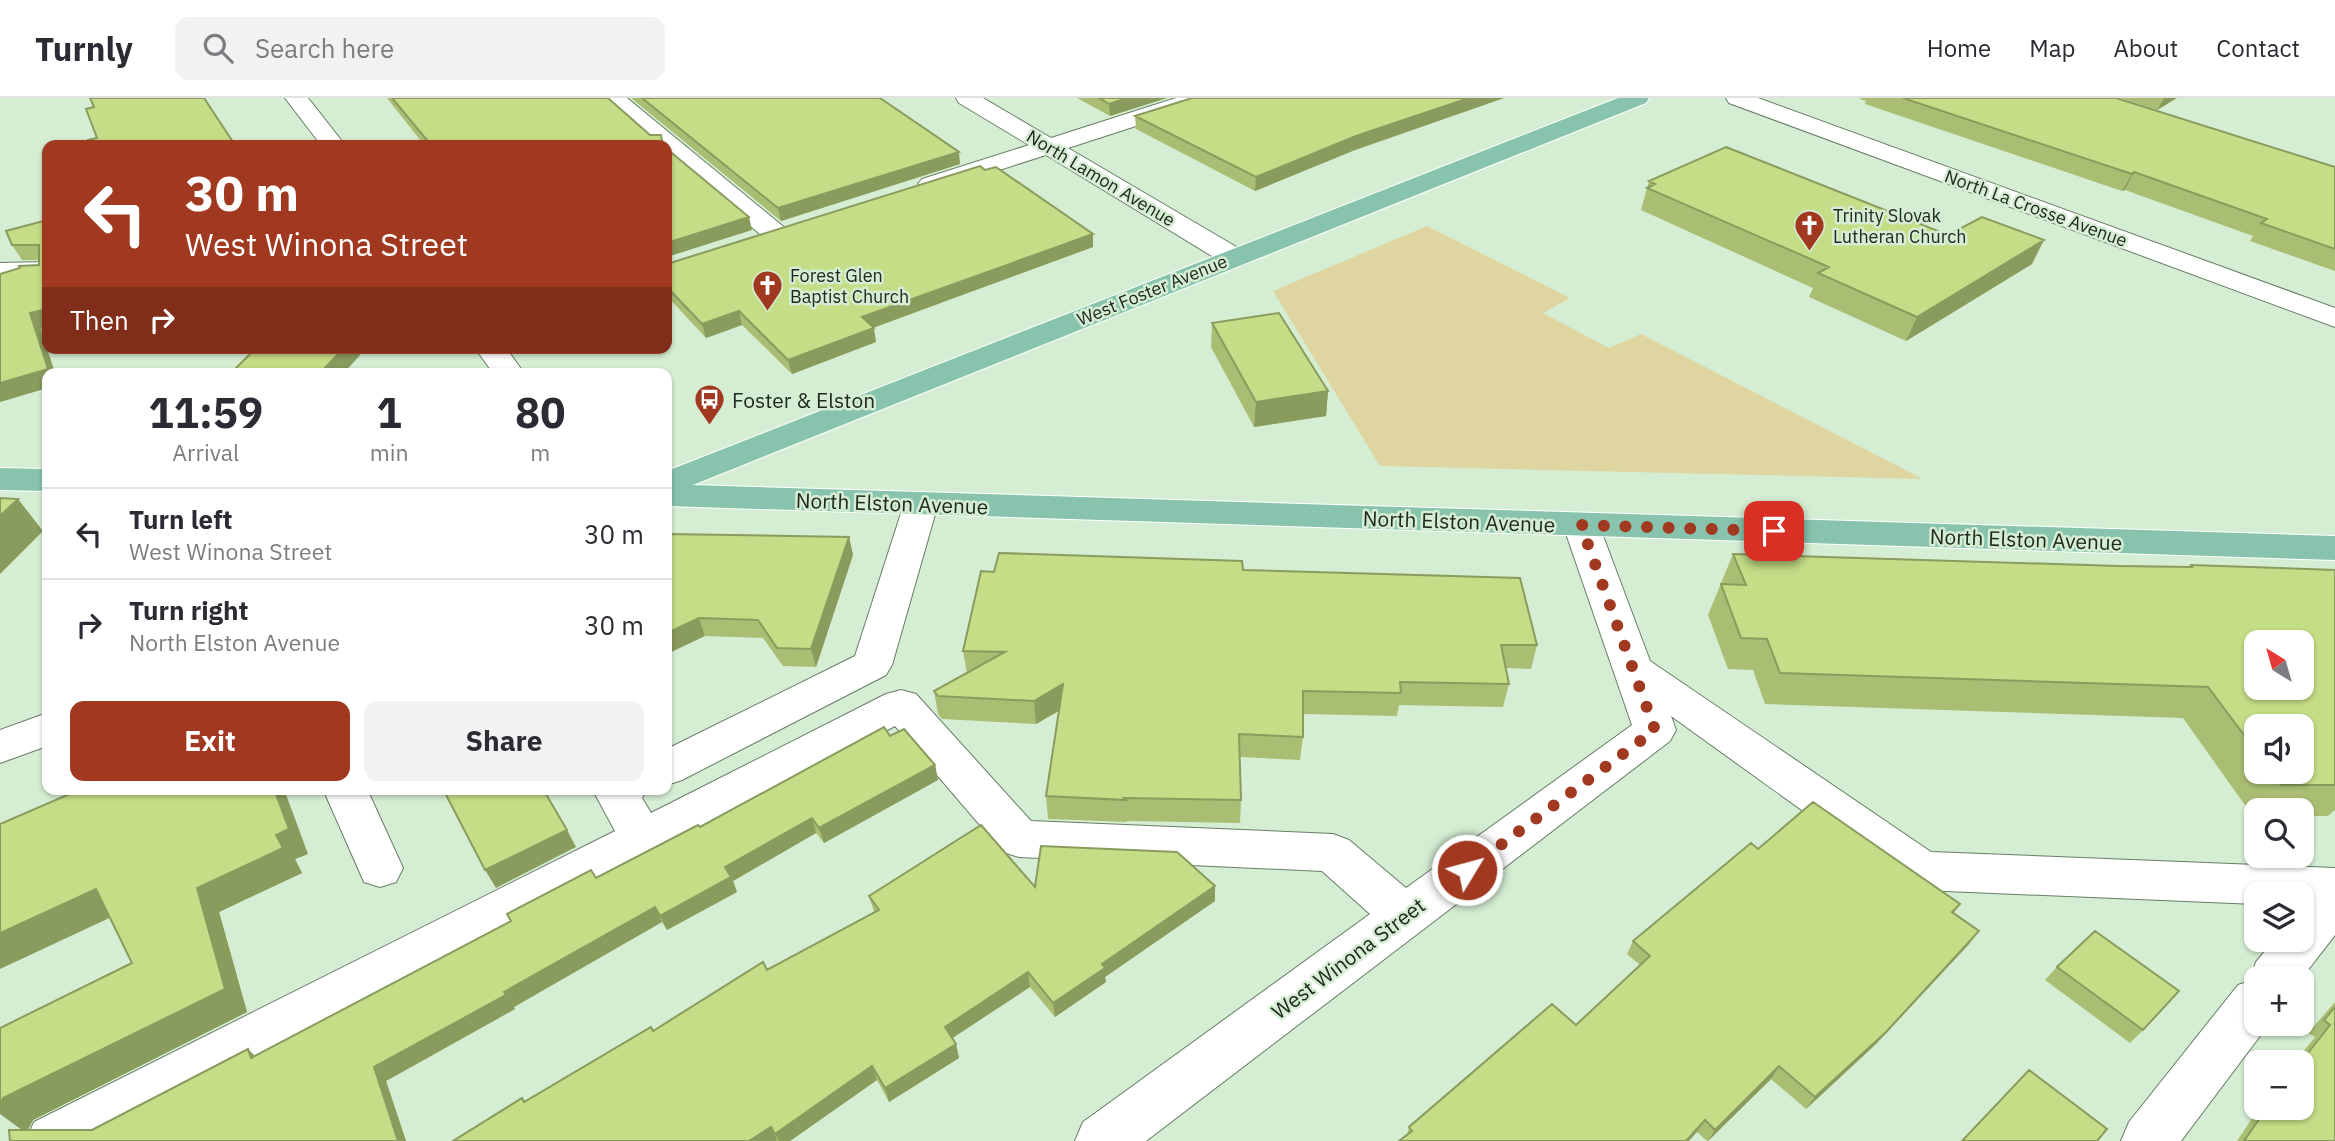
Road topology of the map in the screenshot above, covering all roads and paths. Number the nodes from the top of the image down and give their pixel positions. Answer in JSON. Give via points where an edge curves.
{"nodes":[{"id":1,"x":296,"y":98,"type":"edge"},
{"id":2,"x":613,"y":98,"type":"edge"},
{"id":3,"x":967,"y":98,"type":"edge"},
{"id":4,"x":1199,"y":98,"type":"edge"},
{"id":5,"x":1638,"y":98,"type":"edge"},
{"id":6,"x":1737,"y":98,"type":"edge"},
{"id":7,"x":329,"y":140,"type":"edge"},
{"id":8,"x":663,"y":140,"type":"edge"},
{"id":9,"x":1048,"y":146,"type":"junction"},
{"id":10,"x":672,"y":147,"type":"edge"},
{"id":11,"x":904,"y":193,"type":"edge"},
{"id":12,"x":802,"y":226,"type":"edge"},
{"id":13,"x":776,"y":234,"type":"junction"},
{"id":14,"x":752,"y":242,"type":"edge"},
{"id":15,"x":1235,"y":258,"type":"junction"},
{"id":16,"x":42,"y":270,"type":"edge"},
{"id":17,"x":0,"y":271,"type":"edge"},
{"id":18,"x":2335,"y":318,"type":"edge"},
{"id":19,"x":495,"y":354,"type":"edge"},
{"id":20,"x":505,"y":368,"type":"edge"},
{"id":21,"x":0,"y":479,"type":"edge"},
{"id":22,"x":42,"y":480,"type":"edge"},
{"id":23,"x":672,"y":481,"type":"edge"},
{"id":24,"x":672,"y":495,"type":"edge"},
{"id":25,"x":921,"y":504,"type":"junction"},
{"id":26,"x":1581,"y":525,"type":"junction"},
{"id":27,"x":2335,"y":548,"type":"edge"},
{"id":28,"x":1633,"y":669,"type":"junction"},
{"id":29,"x":42,"y":731,"type":"edge"},
{"id":30,"x":0,"y":747,"type":"edge"},
{"id":31,"x":672,"y":766,"type":"edge"},
{"id":32,"x":348,"y":795,"type":"edge"},
{"id":33,"x":618,"y":795,"type":"edge"},
{"id":34,"x":642,"y":838,"type":"junction"},
{"id":35,"x":380,"y":868,"type":"dead end"},
{"id":36,"x":2335,"y":888,"type":"edge"},
{"id":37,"x":2335,"y":899,"type":"edge"},
{"id":38,"x":1404,"y":916,"type":"junction"},
{"id":39,"x":2282,"y":966,"type":"edge"},
{"id":40,"x":2244,"y":1016,"type":"edge"},
{"id":41,"x":53,"y":1141,"type":"edge"},
{"id":42,"x":1102,"y":1141,"type":"edge"},
{"id":43,"x":2147,"y":1141,"type":"edge"}],
"edges":[{"from":1,"to":7,"type":"street"},
{"from":2,"to":8,"type":"street"},
{"from":3,"to":9,"type":"street","name":"North Lamon Avenue"},
{"from":4,"to":9,"type":"street"},
{"from":5,"to":15,"type":"main road","name":"West Foster Avenue"},
{"from":6,"to":18,"type":"street","name":"North La Crosse Avenue"},
{"from":9,"to":11,"type":"street"},
{"from":9,"to":15,"type":"street","name":"North Lamon Avenue"},
{"from":10,"to":13,"type":"street"},
{"from":12,"to":13,"type":"street"},
{"from":13,"to":14,"type":"street"},
{"from":15,"to":23,"type":"main road","name":"West Foster Avenue"},
{"from":16,"to":17,"type":"street"},
{"from":19,"to":20,"type":"street"},
{"from":21,"to":22,"type":"main road"},
{"from":24,"to":25,"type":"main road","name":"North Elston Avenue"},
{"from":25,"to":26,"type":"main road","name":"North Elston Avenue"},
{"from":25,"to":31,"type":"street","via":[[872,666]]},
{"from":26,"to":27,"type":"main road","name":"North Elston Avenue"},
{"from":26,"to":28,"type":"street","name":"West Winona Street"},
{"from":28,"to":36,"type":"street","via":[[1922,870]]},
{"from":28,"to":38,"type":"street","name":"West Winona Street","via":[[1655,730]]},
{"from":29,"to":30,"type":"street"},
{"from":32,"to":35,"type":"street"},
{"from":33,"to":34,"type":"street"},
{"from":34,"to":38,"type":"street","via":[[901,705],[1019,839],[1333,853]]},
{"from":34,"to":41,"type":"street"},
{"from":37,"to":39,"type":"street"},
{"from":38,"to":42,"type":"street","name":"West Winona Street"},
{"from":40,"to":43,"type":"street"}]}
